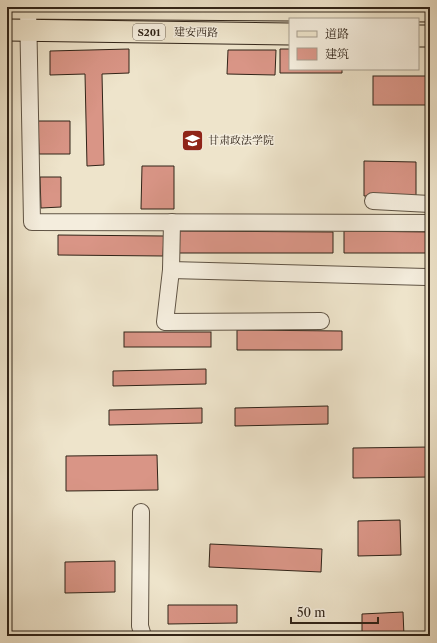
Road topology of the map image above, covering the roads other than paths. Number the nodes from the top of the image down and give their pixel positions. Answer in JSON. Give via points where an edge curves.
{"nodes":[{"id":1,"x":7,"y":8,"type":"edge"},
{"id":2,"x":28,"y":8,"type":"edge"},
{"id":3,"x":430,"y":11,"type":"edge"},
{"id":4,"x":7,"y":30,"type":"edge"},
{"id":5,"x":29,"y":30,"type":"junction"},
{"id":6,"x":289,"y":34,"type":"edge"},
{"id":7,"x":419,"y":36,"type":"edge"},
{"id":8,"x":430,"y":36,"type":"edge"},
{"id":9,"x":373,"y":201,"type":"dead end"},
{"id":10,"x":430,"y":204,"type":"edge"},
{"id":11,"x":172,"y":222,"type":"junction"},
{"id":12,"x":430,"y":223,"type":"edge"},
{"id":13,"x":171,"y":270,"type":"junction"},
{"id":14,"x":426,"y":277,"type":"dead end"},
{"id":15,"x":321,"y":321,"type":"dead end"},
{"id":16,"x":141,"y":512,"type":"dead end"},
{"id":17,"x":143,"y":636,"type":"edge"}],
"edges":[{"from":1,"to":2,"type":"main road","name":"建安西路","number":"S201"},
{"from":2,"to":3,"type":"main road","name":"建安西路","number":"S201"},
{"from":2,"to":5,"type":"street"},
{"from":4,"to":5,"type":"main road","name":"建安西路","number":"S201"},
{"from":5,"to":6,"type":"main road","name":"建安西路","number":"S201"},
{"from":5,"to":11,"type":"street","via":[[32,222]]},
{"from":7,"to":8,"type":"main road"},
{"from":9,"to":10,"type":"street"},
{"from":11,"to":12,"type":"street"},
{"from":11,"to":13,"type":"street"},
{"from":13,"to":14,"type":"street"},
{"from":13,"to":15,"type":"street","via":[[165,322]]},
{"from":16,"to":17,"type":"street","via":[[140,626]]}]}
